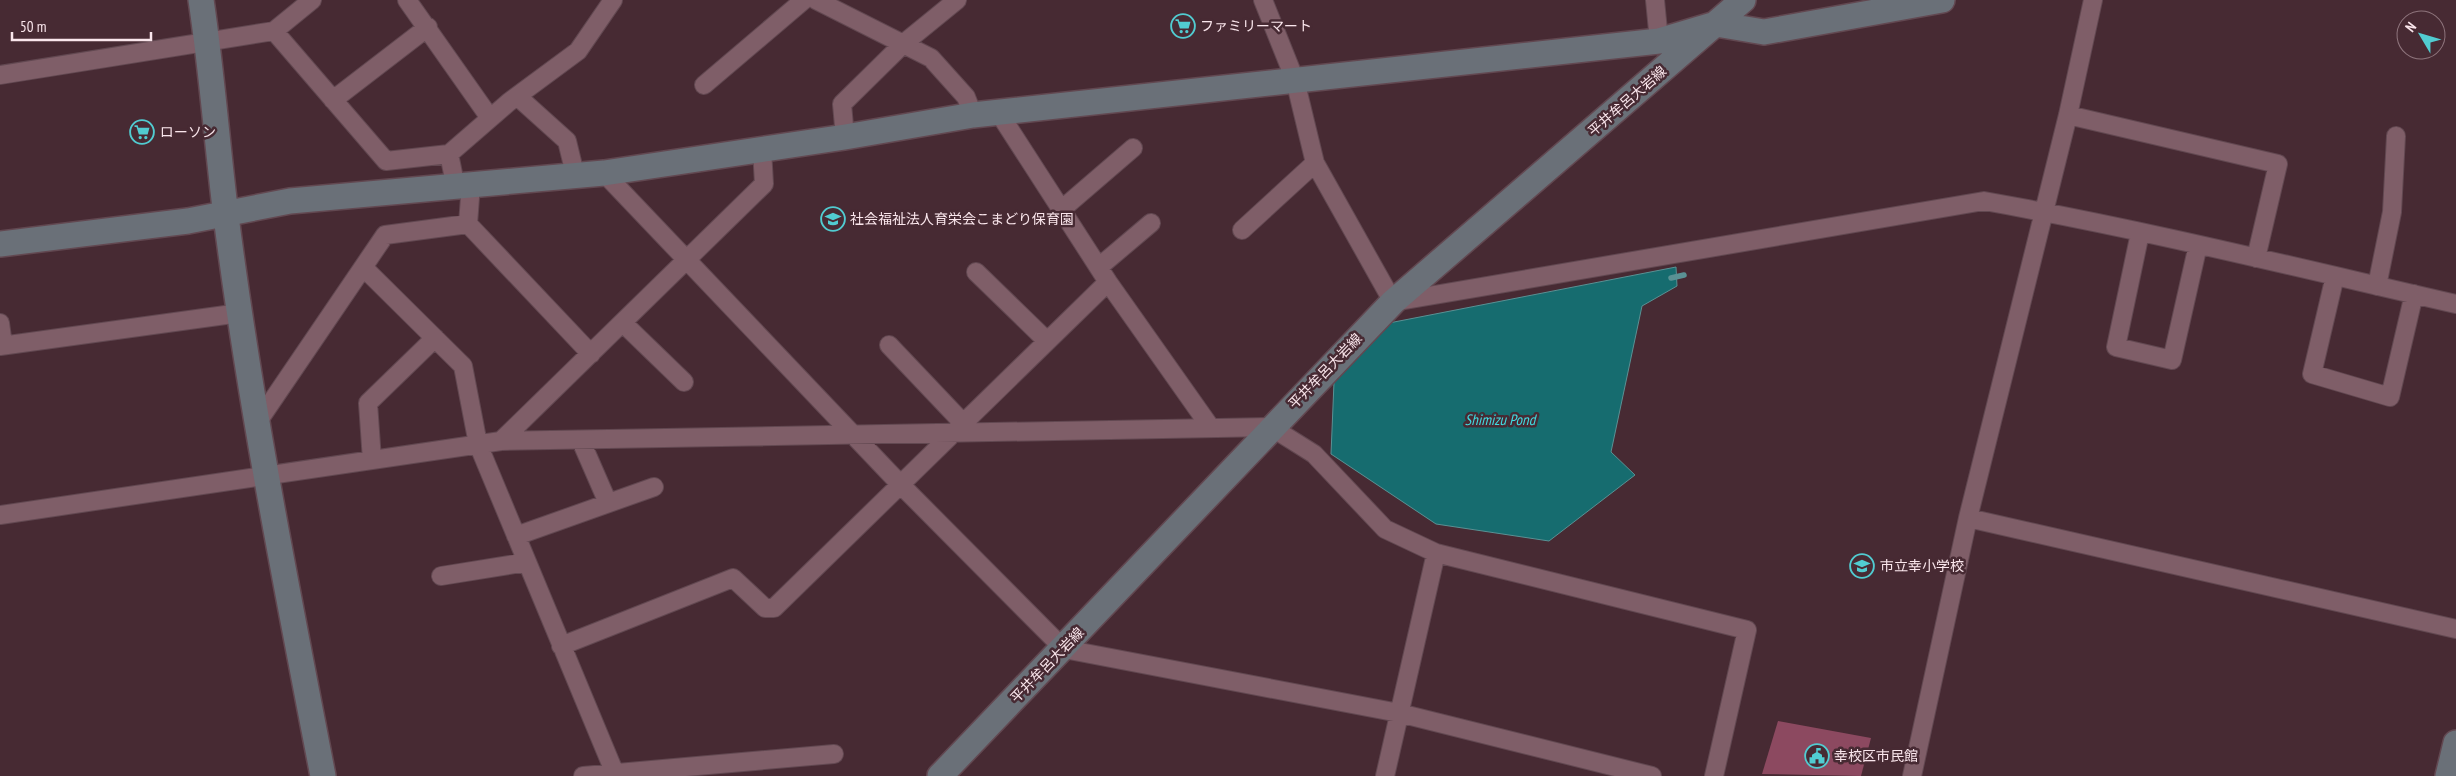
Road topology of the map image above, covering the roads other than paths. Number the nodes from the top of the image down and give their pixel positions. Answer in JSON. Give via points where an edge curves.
{"nodes":[{"id":1,"x":201,"y":0,"type":"edge"},
{"id":2,"x":312,"y":0,"type":"edge"},
{"id":3,"x":407,"y":0,"type":"edge"},
{"id":4,"x":613,"y":0,"type":"edge"},
{"id":5,"x":804,"y":0,"type":"edge"},
{"id":6,"x":816,"y":0,"type":"edge"},
{"id":7,"x":957,"y":0,"type":"edge"},
{"id":8,"x":1263,"y":0,"type":"edge"},
{"id":9,"x":1655,"y":0,"type":"edge"},
{"id":10,"x":1743,"y":0,"type":"edge"},
{"id":11,"x":1942,"y":0,"type":"edge"},
{"id":12,"x":2094,"y":0,"type":"edge"},
{"id":13,"x":1716,"y":24,"type":"junction"},
{"id":14,"x":428,"y":27,"type":"junction"},
{"id":15,"x":274,"y":31,"type":"junction"},
{"id":16,"x":1659,"y":41,"type":"junction"},
{"id":17,"x":207,"y":42,"type":"junction"},
{"id":18,"x":903,"y":44,"type":"junction"},
{"id":19,"x":0,"y":75,"type":"edge"},
{"id":20,"x":1295,"y":80,"type":"junction"},
{"id":21,"x":704,"y":86,"type":"dead end"},
{"id":22,"x":517,"y":96,"type":"junction"},
{"id":23,"x":333,"y":100,"type":"junction"},
{"id":24,"x":998,"y":113,"type":"junction"},
{"id":25,"x":974,"y":115,"type":"junction"},
{"id":26,"x":2068,"y":115,"type":"junction"},
{"id":27,"x":490,"y":118,"type":"junction"},
{"id":28,"x":2396,"y":136,"type":"dead end"},
{"id":29,"x":846,"y":137,"type":"junction"},
{"id":30,"x":1133,"y":148,"type":"dead end"},
{"id":31,"x":762,"y":150,"type":"junction"},
{"id":32,"x":449,"y":154,"type":"junction"},
{"id":33,"x":1314,"y":163,"type":"junction"},
{"id":34,"x":604,"y":173,"type":"junction"},
{"id":35,"x":575,"y":174,"type":"junction"},
{"id":36,"x":464,"y":186,"type":"junction"},
{"id":37,"x":1061,"y":210,"type":"junction"},
{"id":38,"x":2042,"y":212,"type":"junction"},
{"id":39,"x":226,"y":215,"type":"junction"},
{"id":40,"x":1152,"y":223,"type":"dead end"},
{"id":41,"x":468,"y":224,"type":"junction"},
{"id":42,"x":1242,"y":230,"type":"dead end"},
{"id":43,"x":2140,"y":232,"type":"junction"},
{"id":44,"x":0,"y":244,"type":"edge"},
{"id":45,"x":2198,"y":245,"type":"junction"},
{"id":46,"x":2256,"y":258,"type":"junction"},
{"id":47,"x":687,"y":261,"type":"junction"},
{"id":48,"x":363,"y":267,"type":"junction"},
{"id":49,"x":976,"y":272,"type":"dead end"},
{"id":50,"x":1104,"y":275,"type":"junction"},
{"id":51,"x":2335,"y":276,"type":"junction"},
{"id":52,"x":2377,"y":286,"type":"junction"},
{"id":53,"x":2414,"y":294,"type":"junction"},
{"id":54,"x":1393,"y":302,"type":"junction"},
{"id":55,"x":2456,"y":304,"type":"edge"},
{"id":56,"x":240,"y":313,"type":"junction"},
{"id":57,"x":0,"y":323,"type":"edge"},
{"id":58,"x":623,"y":323,"type":"junction"},
{"id":59,"x":435,"y":338,"type":"junction"},
{"id":60,"x":1047,"y":341,"type":"junction"},
{"id":61,"x":889,"y":345,"type":"dead end"},
{"id":62,"x":2,"y":346,"type":"edge"},
{"id":63,"x":591,"y":354,"type":"junction"},
{"id":64,"x":684,"y":382,"type":"dead end"},
{"id":65,"x":257,"y":423,"type":"junction"},
{"id":66,"x":1271,"y":427,"type":"junction"},
{"id":67,"x":958,"y":428,"type":"junction"},
{"id":68,"x":1211,"y":428,"type":"junction"},
{"id":69,"x":853,"y":434,"type":"junction"},
{"id":70,"x":501,"y":441,"type":"junction"},
{"id":71,"x":581,"y":441,"type":"junction"},
{"id":72,"x":478,"y":444,"type":"junction"},
{"id":73,"x":372,"y":460,"type":"junction"},
{"id":74,"x":265,"y":476,"type":"junction"},
{"id":75,"x":900,"y":484,"type":"junction"},
{"id":76,"x":654,"y":487,"type":"dead end"},
{"id":77,"x":608,"y":503,"type":"junction"},
{"id":78,"x":0,"y":515,"type":"edge"},
{"id":79,"x":1968,"y":518,"type":"junction"},
{"id":80,"x":516,"y":536,"type":"junction"},
{"id":81,"x":1436,"y":553,"type":"junction"},
{"id":82,"x":527,"y":562,"type":"junction"},
{"id":83,"x":441,"y":576,"type":"dead end"},
{"id":84,"x":2456,"y":630,"type":"edge"},
{"id":85,"x":561,"y":646,"type":"junction"},
{"id":86,"x":1064,"y":649,"type":"junction"},
{"id":87,"x":1399,"y":713,"type":"junction"},
{"id":88,"x":2456,"y":743,"type":"edge"},
{"id":89,"x":834,"y":754,"type":"dead end"},
{"id":90,"x":1610,"y":771,"type":"edge"},
{"id":91,"x":616,"y":774,"type":"edge"},
{"id":92,"x":324,"y":776,"type":"edge"},
{"id":93,"x":583,"y":776,"type":"edge"},
{"id":94,"x":940,"y":776,"type":"edge"},
{"id":95,"x":1384,"y":776,"type":"edge"},
{"id":96,"x":1652,"y":776,"type":"edge"},
{"id":97,"x":1714,"y":776,"type":"edge"},
{"id":98,"x":1912,"y":776,"type":"edge"},
{"id":99,"x":2448,"y":776,"type":"edge"}],
"edges":[{"from":1,"to":17,"type":"street"},
{"from":2,"to":15,"type":"street"},
{"from":3,"to":14,"type":"street"},
{"from":4,"to":22,"type":"street","via":[[578,51]]},
{"from":5,"to":21,"type":"street"},
{"from":6,"to":18,"type":"street"},
{"from":7,"to":18,"type":"street"},
{"from":8,"to":20,"type":"street"},
{"from":9,"to":16,"type":"street"},
{"from":10,"to":13,"type":"street","name":"平井牟呂大岩線"},
{"from":11,"to":13,"type":"street","via":[[1764,32]]},
{"from":12,"to":26,"type":"street"},
{"from":13,"to":16,"type":"street"},
{"from":13,"to":54,"type":"street","name":"平井牟呂大岩線"},
{"from":14,"to":23,"type":"street"},
{"from":14,"to":27,"type":"street"},
{"from":15,"to":17,"type":"street"},
{"from":15,"to":23,"type":"street"},
{"from":16,"to":20,"type":"street"},
{"from":17,"to":19,"type":"street"},
{"from":17,"to":39,"type":"street"},
{"from":18,"to":25,"type":"street","via":[[930,58],[966,97]]},
{"from":18,"to":29,"type":"street","via":[[842,104]]},
{"from":20,"to":24,"type":"street"},
{"from":20,"to":33,"type":"street"},
{"from":22,"to":27,"type":"street"},
{"from":22,"to":35,"type":"street","via":[[567,141]]},
{"from":23,"to":32,"type":"street","via":[[386,161]]},
{"from":24,"to":25,"type":"street"},
{"from":24,"to":37,"type":"street"},
{"from":25,"to":29,"type":"street"},
{"from":26,"to":38,"type":"street"},
{"from":26,"to":46,"type":"street","via":[[2278,164]]},
{"from":27,"to":32,"type":"street"},
{"from":28,"to":52,"type":"street","via":[[2392,212]]},
{"from":29,"to":31,"type":"street"},
{"from":30,"to":37,"type":"street"},
{"from":31,"to":34,"type":"street"},
{"from":31,"to":47,"type":"street","via":[[764,184]]},
{"from":32,"to":36,"type":"street"},
{"from":33,"to":42,"type":"street"},
{"from":33,"to":54,"type":"street"},
{"from":34,"to":35,"type":"street"},
{"from":34,"to":47,"type":"street"},
{"from":35,"to":36,"type":"street"},
{"from":36,"to":39,"type":"street","via":[[290,201]]},
{"from":36,"to":41,"type":"street"},
{"from":37,"to":50,"type":"street"},
{"from":38,"to":43,"type":"street"},
{"from":38,"to":54,"type":"street","via":[[1984,201]]},
{"from":38,"to":79,"type":"street"},
{"from":39,"to":44,"type":"street"},
{"from":39,"to":56,"type":"street"},
{"from":40,"to":50,"type":"street"},
{"from":41,"to":48,"type":"street","via":[[385,235]]},
{"from":41,"to":63,"type":"street"},
{"from":43,"to":45,"type":"street"},
{"from":43,"to":45,"type":"street","via":[[2116,347],[2172,360]]},
{"from":45,"to":46,"type":"street"},
{"from":46,"to":51,"type":"street"},
{"from":47,"to":58,"type":"street"},
{"from":47,"to":69,"type":"street"},
{"from":48,"to":59,"type":"street"},
{"from":48,"to":65,"type":"street"},
{"from":49,"to":60,"type":"street"},
{"from":50,"to":60,"type":"street"},
{"from":50,"to":68,"type":"street"},
{"from":51,"to":52,"type":"street"},
{"from":51,"to":53,"type":"street","via":[[2312,374],[2390,397]]},
{"from":52,"to":53,"type":"street"},
{"from":53,"to":55,"type":"street"},
{"from":54,"to":66,"type":"street","name":"平井牟呂大岩線"},
{"from":56,"to":62,"type":"street"},
{"from":56,"to":65,"type":"street"},
{"from":57,"to":62,"type":"street"},
{"from":58,"to":63,"type":"street"},
{"from":58,"to":64,"type":"street"},
{"from":59,"to":72,"type":"street","via":[[463,366]]},
{"from":59,"to":73,"type":"street","via":[[368,403]]},
{"from":60,"to":67,"type":"street"},
{"from":61,"to":67,"type":"street"},
{"from":63,"to":70,"type":"street"},
{"from":65,"to":74,"type":"street"},
{"from":66,"to":68,"type":"street"},
{"from":66,"to":81,"type":"street","via":[[1314,454],[1385,529]]},
{"from":66,"to":86,"type":"street","name":"平井牟呂大岩線"},
{"from":67,"to":68,"type":"street"},
{"from":67,"to":69,"type":"street"},
{"from":67,"to":75,"type":"street"},
{"from":69,"to":71,"type":"street"},
{"from":69,"to":75,"type":"street"},
{"from":70,"to":71,"type":"street"},
{"from":70,"to":72,"type":"street"},
{"from":71,"to":77,"type":"street"},
{"from":72,"to":73,"type":"street"},
{"from":72,"to":80,"type":"street"},
{"from":73,"to":74,"type":"street"},
{"from":74,"to":78,"type":"street"},
{"from":74,"to":92,"type":"street"},
{"from":75,"to":85,"type":"street","via":[[774,608],[765,608],[733,578]]},
{"from":75,"to":86,"type":"street"},
{"from":76,"to":77,"type":"street"},
{"from":77,"to":80,"type":"street"},
{"from":79,"to":84,"type":"street"},
{"from":79,"to":98,"type":"street"},
{"from":80,"to":82,"type":"street"},
{"from":81,"to":87,"type":"street"},
{"from":81,"to":97,"type":"street","via":[[1747,630]]},
{"from":82,"to":83,"type":"street"},
{"from":82,"to":85,"type":"street"},
{"from":85,"to":91,"type":"street"},
{"from":86,"to":87,"type":"street"},
{"from":86,"to":94,"type":"street","name":"平井牟呂大岩線"},
{"from":87,"to":90,"type":"street"},
{"from":87,"to":95,"type":"street"},
{"from":88,"to":99,"type":"street"},
{"from":89,"to":91,"type":"street"},
{"from":90,"to":96,"type":"street"},
{"from":91,"to":93,"type":"street"}]}
